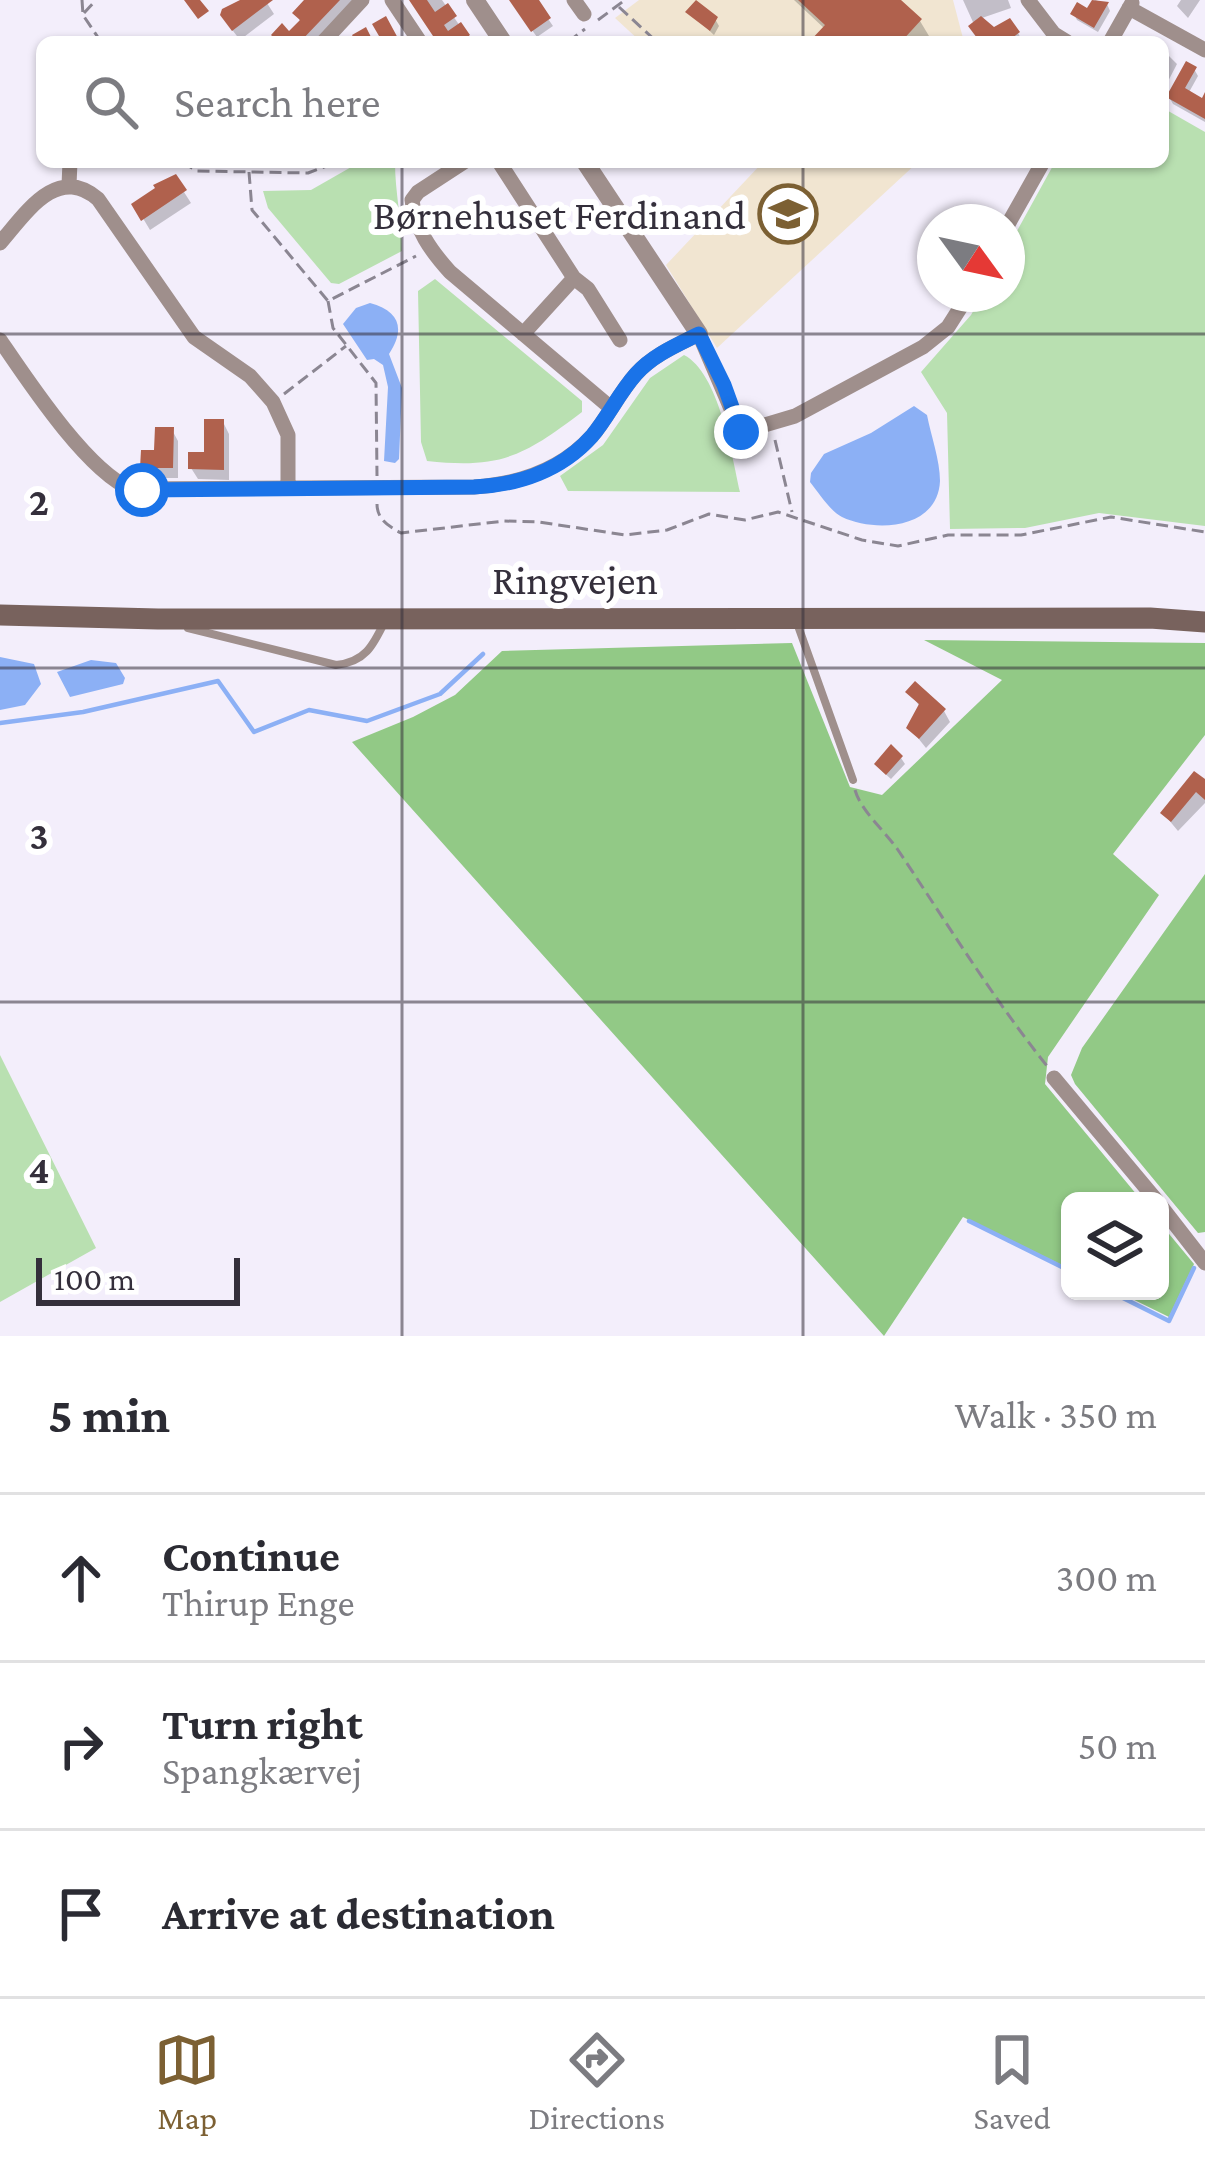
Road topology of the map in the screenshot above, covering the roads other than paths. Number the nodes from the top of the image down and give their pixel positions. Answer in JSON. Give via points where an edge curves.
{"nodes":[{"id":1,"x":362,"y":0,"type":"edge"},
{"id":2,"x":392,"y":0,"type":"edge"},
{"id":3,"x":476,"y":0,"type":"edge"},
{"id":4,"x":1028,"y":0,"type":"edge"},
{"id":5,"x":1131,"y":4,"type":"edge"},
{"id":6,"x":329,"y":36,"type":"edge"},
{"id":7,"x":416,"y":36,"type":"edge"},
{"id":8,"x":499,"y":36,"type":"edge"},
{"id":9,"x":1057,"y":36,"type":"edge"},
{"id":10,"x":1113,"y":36,"type":"edge"},
{"id":11,"x":1205,"y":50,"type":"edge"},
{"id":12,"x":70,"y":168,"type":"edge"},
{"id":13,"x":455,"y":168,"type":"edge"},
{"id":14,"x":503,"y":168,"type":"edge"},
{"id":15,"x":589,"y":168,"type":"edge"},
{"id":16,"x":1040,"y":168,"type":"edge"},
{"id":17,"x":69,"y":185,"type":"junction"},
{"id":18,"x":1019,"y":204,"type":"edge"},
{"id":19,"x":0,"y":243,"type":"edge"},
{"id":20,"x":574,"y":278,"type":"junction"},
{"id":21,"x":956,"y":312,"type":"edge"},
{"id":22,"x":524,"y":334,"type":"junction"},
{"id":23,"x":699,"y":334,"type":"junction"},
{"id":24,"x":0,"y":340,"type":"edge"},
{"id":25,"x":620,"y":340,"type":"dead end"},
{"id":26,"x":611,"y":408,"type":"junction"},
{"id":27,"x":289,"y":486,"type":"junction"},
{"id":28,"x":0,"y":615,"type":"edge"},
{"id":29,"x":386,"y":617,"type":"junction"},
{"id":30,"x":1205,"y":618,"type":"edge"},
{"id":31,"x":158,"y":619,"type":"junction"},
{"id":32,"x":797,"y":619,"type":"junction"},
{"id":33,"x":853,"y":780,"type":"road end"},
{"id":34,"x":1054,"y":1078,"type":"road end"},
{"id":35,"x":1149,"y":1192,"type":"edge"},
{"id":36,"x":1169,"y":1217,"type":"edge"},
{"id":37,"x":1205,"y":1262,"type":"edge"}],
"edges":[{"from":1,"to":6,"type":"street"},
{"from":2,"to":7,"type":"street"},
{"from":3,"to":8,"type":"street"},
{"from":4,"to":9,"type":"street"},
{"from":5,"to":10,"type":"street"},
{"from":5,"to":11,"type":"street"},
{"from":12,"to":17,"type":"street"},
{"from":13,"to":22,"type":"street","via":[[412,200],[419,228],[450,272]]},
{"from":14,"to":20,"type":"street"},
{"from":15,"to":23,"type":"street"},
{"from":16,"to":18,"type":"street"},
{"from":17,"to":19,"type":"street","via":[[51,188]]},
{"from":17,"to":27,"type":"street","via":[[98,199],[194,338],[273,402],[288,435]]},
{"from":20,"to":22,"type":"street"},
{"from":20,"to":25,"type":"street"},
{"from":21,"to":23,"type":"street","via":[[938,338],[795,416],[741,432]]},
{"from":22,"to":26,"type":"street"},
{"from":23,"to":26,"type":"street","via":[[638,372]]},
{"from":24,"to":27,"type":"street","via":[[35,392],[121,484]]},
{"from":26,"to":27,"type":"street","via":[[568,457],[500,486]]},
{"from":28,"to":31,"type":"main road","name":"Ringvejen"},
{"from":29,"to":31,"type":"main road","name":"Ringvejen"},
{"from":29,"to":31,"type":"lane","via":[[366,655],[335,665]]},
{"from":29,"to":32,"type":"main road","name":"Ringvejen"},
{"from":30,"to":32,"type":"main road","name":"Ringvejen"},
{"from":32,"to":33,"type":"lane"},
{"from":34,"to":35,"type":"street"},
{"from":36,"to":37,"type":"street"}]}
